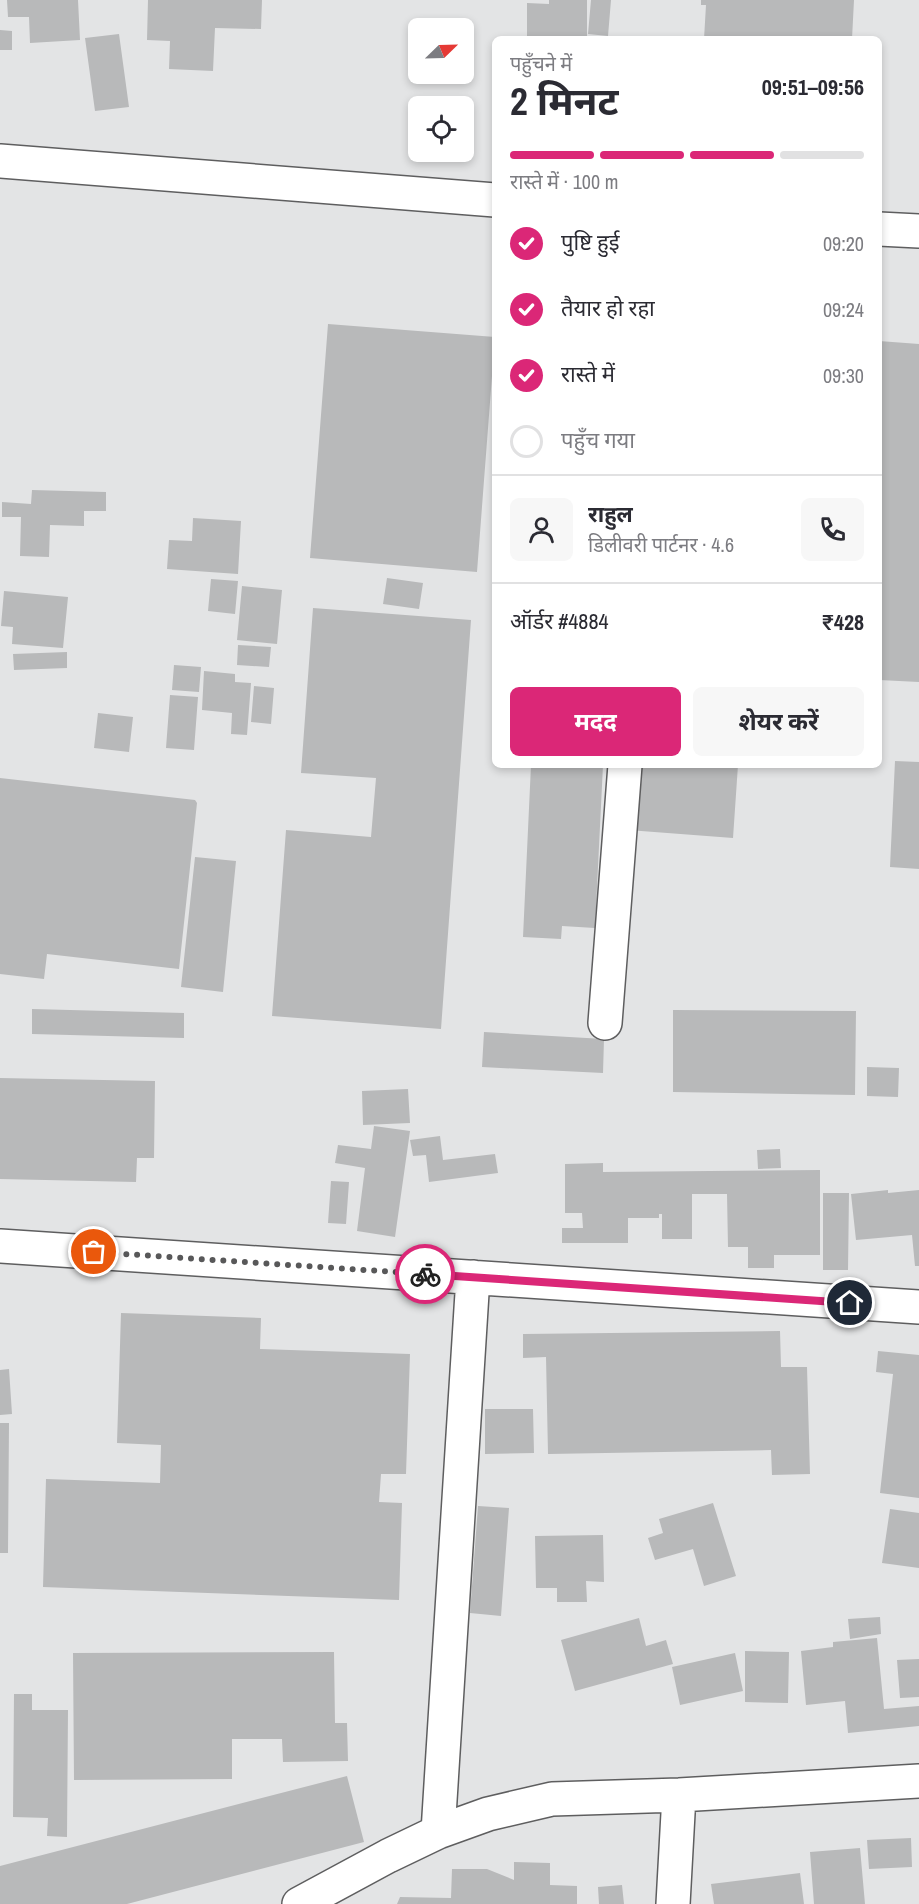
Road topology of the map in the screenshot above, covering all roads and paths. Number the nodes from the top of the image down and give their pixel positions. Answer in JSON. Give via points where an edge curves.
{"nodes":[{"id":1,"x":0,"y":161,"type":"edge"},
{"id":2,"x":492,"y":200,"type":"edge"},
{"id":3,"x":882,"y":229,"type":"edge"},
{"id":4,"x":919,"y":231,"type":"edge"},
{"id":5,"x":625,"y":768,"type":"edge"},
{"id":6,"x":605,"y":1023,"type":"dead end"},
{"id":7,"x":0,"y":1246,"type":"edge"},
{"id":8,"x":473,"y":1278,"type":"junction"},
{"id":9,"x":919,"y":1307,"type":"edge"},
{"id":10,"x":919,"y":1781,"type":"edge"},
{"id":11,"x":680,"y":1795,"type":"junction"},
{"id":12,"x":438,"y":1832,"type":"junction"},
{"id":13,"x":326,"y":1896,"type":"edge"},
{"id":14,"x":299,"y":1904,"type":"edge"},
{"id":15,"x":673,"y":1904,"type":"edge"}],
"edges":[{"from":1,"to":2,"type":"street"},
{"from":3,"to":4,"type":"street"},
{"from":5,"to":6,"type":"street"},
{"from":7,"to":8,"type":"street"},
{"from":8,"to":9,"type":"street"},
{"from":8,"to":12,"type":"street"},
{"from":10,"to":11,"type":"street"},
{"from":11,"to":12,"type":"street","via":[[552,1799],[488,1814]]},
{"from":11,"to":15,"type":"street"},
{"from":12,"to":13,"type":"street","via":[[388,1856]]},
{"from":13,"to":14,"type":"street"}]}
